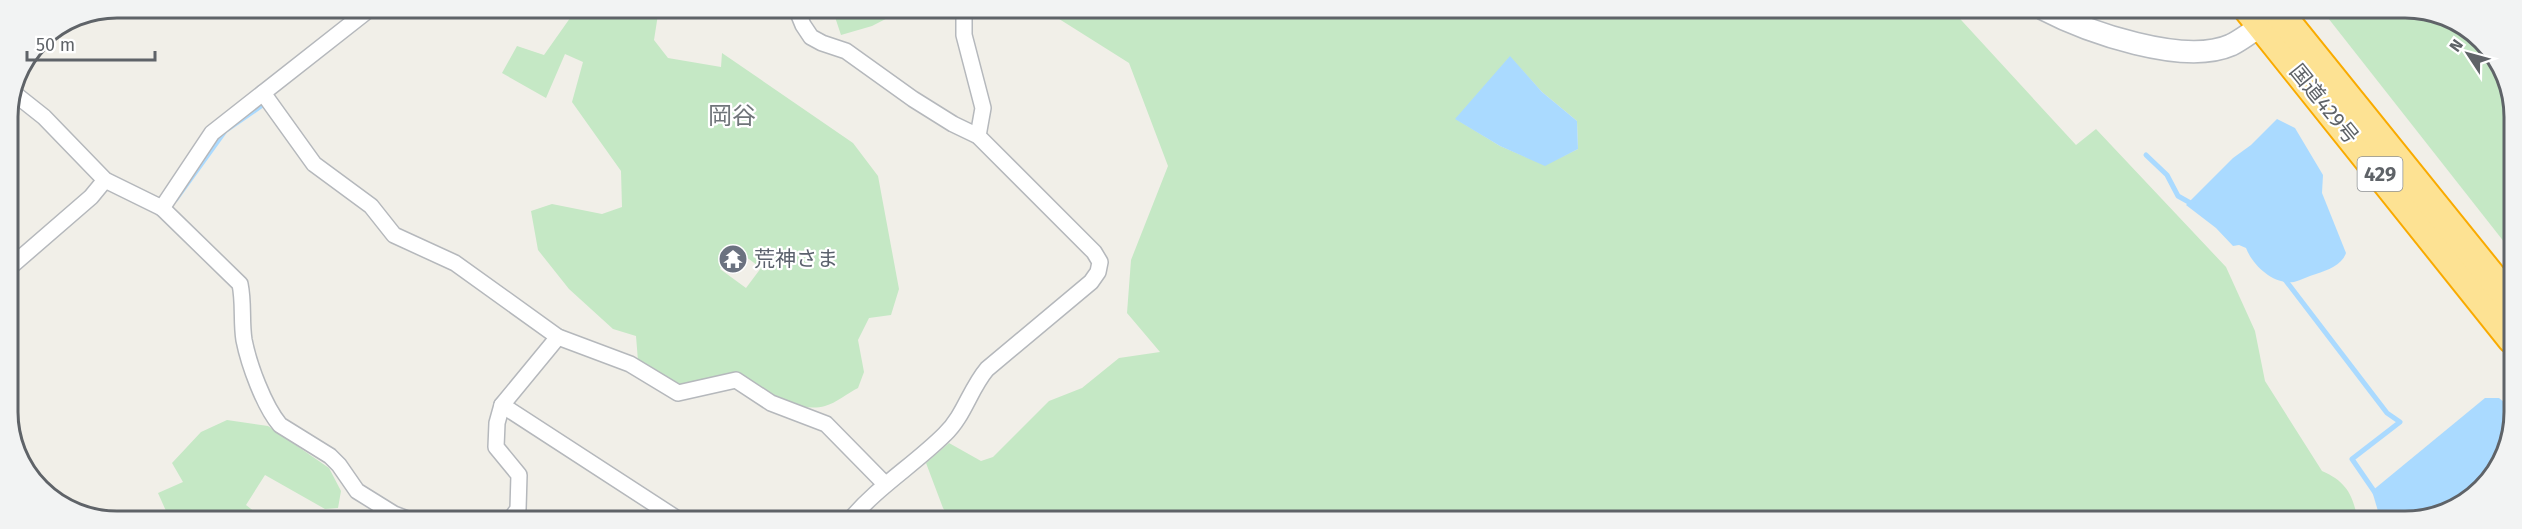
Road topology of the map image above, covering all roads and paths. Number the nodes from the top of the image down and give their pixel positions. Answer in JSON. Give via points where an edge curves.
{"nodes":[{"id":1,"x":358,"y":18,"type":"edge"},
{"id":2,"x":800,"y":18,"type":"edge"},
{"id":3,"x":964,"y":18,"type":"edge"},
{"id":4,"x":2066,"y":18,"type":"edge"},
{"id":5,"x":2261,"y":18,"type":"edge"},
{"id":6,"x":2269,"y":18,"type":"edge"},
{"id":7,"x":2269,"y":18,"type":"edge"},
{"id":8,"x":263,"y":93,"type":"junction"},
{"id":9,"x":20,"y":98,"type":"edge"},
{"id":10,"x":978,"y":136,"type":"junction"},
{"id":11,"x":105,"y":180,"type":"junction"},
{"id":12,"x":165,"y":210,"type":"junction"},
{"id":13,"x":18,"y":260,"type":"edge"},
{"id":14,"x":2504,"y":293,"type":"edge"},
{"id":15,"x":2504,"y":328,"type":"edge"},
{"id":16,"x":558,"y":337,"type":"junction"},
{"id":17,"x":501,"y":405,"type":"junction"},
{"id":18,"x":885,"y":484,"type":"junction"},
{"id":19,"x":389,"y":511,"type":"edge"},
{"id":20,"x":517,"y":511,"type":"edge"},
{"id":21,"x":665,"y":511,"type":"edge"},
{"id":22,"x":858,"y":511,"type":"edge"}],
"edges":[{"from":1,"to":8,"type":"street"},
{"from":2,"to":10,"type":"street","via":[[811,37],[846,51],[913,99]]},
{"from":3,"to":10,"type":"street","via":[[964,35],[983,108]]},
{"from":4,"to":5,"type":"main road","via":[[2123,41],[2194,52],[2229,46]]},
{"from":6,"to":14,"type":"highway","name":"国道429号","number":"429"},
{"from":7,"to":15,"type":"highway","name":"国道429号","number":"429"},
{"from":8,"to":12,"type":"street","via":[[212,133]]},
{"from":8,"to":16,"type":"street","via":[[314,164],[371,206],[394,235],[455,263]]},
{"from":9,"to":11,"type":"street"},
{"from":10,"to":18,"type":"street","via":[[1094,252],[1100,262],[1098,272],[987,369],[947,433]]},
{"from":11,"to":12,"type":"street"},
{"from":11,"to":13,"type":"street","via":[[91,197]]},
{"from":12,"to":19,"type":"street","via":[[240,284],[244,339],[254,375],[275,419],[330,456],[357,491]]},
{"from":16,"to":17,"type":"street"},
{"from":16,"to":18,"type":"street","via":[[630,364],[678,393],[736,380],[771,403],[826,424]]},
{"from":17,"to":20,"type":"street","via":[[496,447],[519,475]]},
{"from":17,"to":21,"type":"street"},
{"from":18,"to":22,"type":"street"}]}
